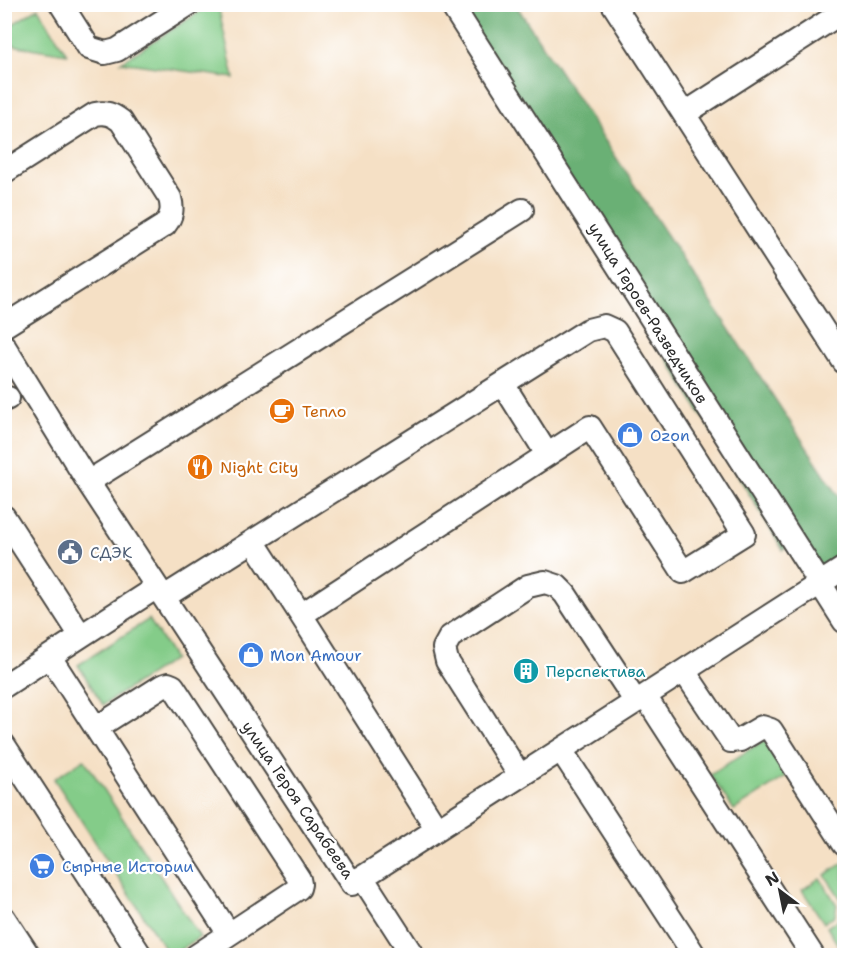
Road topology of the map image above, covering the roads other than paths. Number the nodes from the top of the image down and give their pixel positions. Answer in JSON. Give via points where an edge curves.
{"nodes":[{"id":1,"x":61,"y":4,"type":"edge"},
{"id":2,"x":189,"y":4,"type":"edge"},
{"id":3,"x":452,"y":4,"type":"edge"},
{"id":4,"x":622,"y":8,"type":"edge"},
{"id":5,"x":844,"y":11,"type":"edge"},
{"id":6,"x":684,"y":114,"type":"junction"},
{"id":7,"x":4,"y":172,"type":"edge"},
{"id":8,"x":522,"y":210,"type":"dead end"},
{"id":9,"x":4,"y":326,"type":"edge"},
{"id":10,"x":4,"y":346,"type":"edge"},
{"id":11,"x":844,"y":362,"type":"edge"},
{"id":12,"x":503,"y":384,"type":"junction"},
{"id":13,"x":547,"y":454,"type":"junction"},
{"id":14,"x":88,"y":482,"type":"junction"},
{"id":15,"x":4,"y":517,"type":"edge"},
{"id":16,"x":253,"y":541,"type":"junction"},
{"id":17,"x":844,"y":568,"type":"edge"},
{"id":18,"x":820,"y":583,"type":"junction"},
{"id":19,"x":160,"y":592,"type":"junction"},
{"id":20,"x":301,"y":615,"type":"junction"},
{"id":21,"x":844,"y":621,"type":"edge"},
{"id":22,"x":81,"y":636,"type":"junction"},
{"id":23,"x":50,"y":657,"type":"junction"},
{"id":24,"x":684,"y":671,"type":"junction"},
{"id":25,"x":4,"y":686,"type":"edge"},
{"id":26,"x":640,"y":699,"type":"junction"},
{"id":27,"x":96,"y":728,"type":"junction"},
{"id":28,"x":4,"y":745,"type":"edge"},
{"id":29,"x":561,"y":750,"type":"junction"},
{"id":30,"x":520,"y":776,"type":"junction"},
{"id":31,"x":437,"y":830,"type":"junction"},
{"id":32,"x":844,"y":844,"type":"edge"},
{"id":33,"x":362,"y":878,"type":"junction"},
{"id":34,"x":4,"y":918,"type":"edge"},
{"id":35,"x":229,"y":934,"type":"junction"},
{"id":36,"x":29,"y":956,"type":"edge"},
{"id":37,"x":141,"y":956,"type":"edge"},
{"id":38,"x":196,"y":956,"type":"edge"},
{"id":39,"x":413,"y":956,"type":"edge"},
{"id":40,"x":695,"y":956,"type":"edge"},
{"id":41,"x":813,"y":956,"type":"edge"}],
"edges":[{"from":1,"to":2,"type":"street","via":[[88,48],[105,53],[117,50]]},
{"from":3,"to":18,"type":"street","name":"улица Героев-Разведчиков"},
{"from":4,"to":6,"type":"street"},
{"from":5,"to":6,"type":"street"},
{"from":6,"to":11,"type":"street"},
{"from":7,"to":9,"type":"street","via":[[104,112],[121,121],[170,198],[172,208],[165,225]]},
{"from":8,"to":14,"type":"street"},
{"from":10,"to":14,"type":"street","name":"улица Героя Сарабеева"},
{"from":12,"to":13,"type":"street"},
{"from":12,"to":13,"type":"street","via":[[588,330],[604,326],[615,331],[744,534],[683,572],[590,427]]},
{"from":12,"to":16,"type":"street"},
{"from":13,"to":20,"type":"street"},
{"from":14,"to":19,"type":"street","name":"улица Героя Сарабеева"},
{"from":15,"to":22,"type":"street"},
{"from":16,"to":19,"type":"street"},
{"from":16,"to":20,"type":"street"},
{"from":17,"to":18,"type":"street","name":"улица Героя Сарабеева"},
{"from":18,"to":21,"type":"street","name":"улица Героев-Разведчиков"},
{"from":18,"to":24,"type":"street","name":"улица Героя Сарабеева"},
{"from":19,"to":22,"type":"street"},
{"from":19,"to":33,"type":"street","name":"улица Героя Сарабеева","via":[[352,884]]},
{"from":20,"to":31,"type":"street"},
{"from":22,"to":23,"type":"street"},
{"from":23,"to":25,"type":"street"},
{"from":23,"to":27,"type":"street"},
{"from":24,"to":26,"type":"street","name":"улица Героя Сарабеева"},
{"from":24,"to":32,"type":"street","via":[[731,741],[762,727],[771,730]]},
{"from":26,"to":29,"type":"street","name":"улица Героя Сарабеева"},
{"from":26,"to":30,"type":"street","via":[[565,594],[545,582],[528,586],[450,637],[444,648],[447,662]]},
{"from":26,"to":41,"type":"street"},
{"from":27,"to":35,"type":"street"},
{"from":27,"to":35,"type":"street","via":[[162,686],[173,686],[299,879],[299,888]]},
{"from":28,"to":37,"type":"street"},
{"from":29,"to":30,"type":"street","name":"улица Героя Сарабеева"},
{"from":29,"to":40,"type":"street"},
{"from":30,"to":31,"type":"street","name":"улица Героя Сарабеева"},
{"from":31,"to":33,"type":"street","name":"улица Героя Сарабеева"},
{"from":33,"to":39,"type":"street"},
{"from":34,"to":36,"type":"street"},
{"from":35,"to":38,"type":"street"}]}
